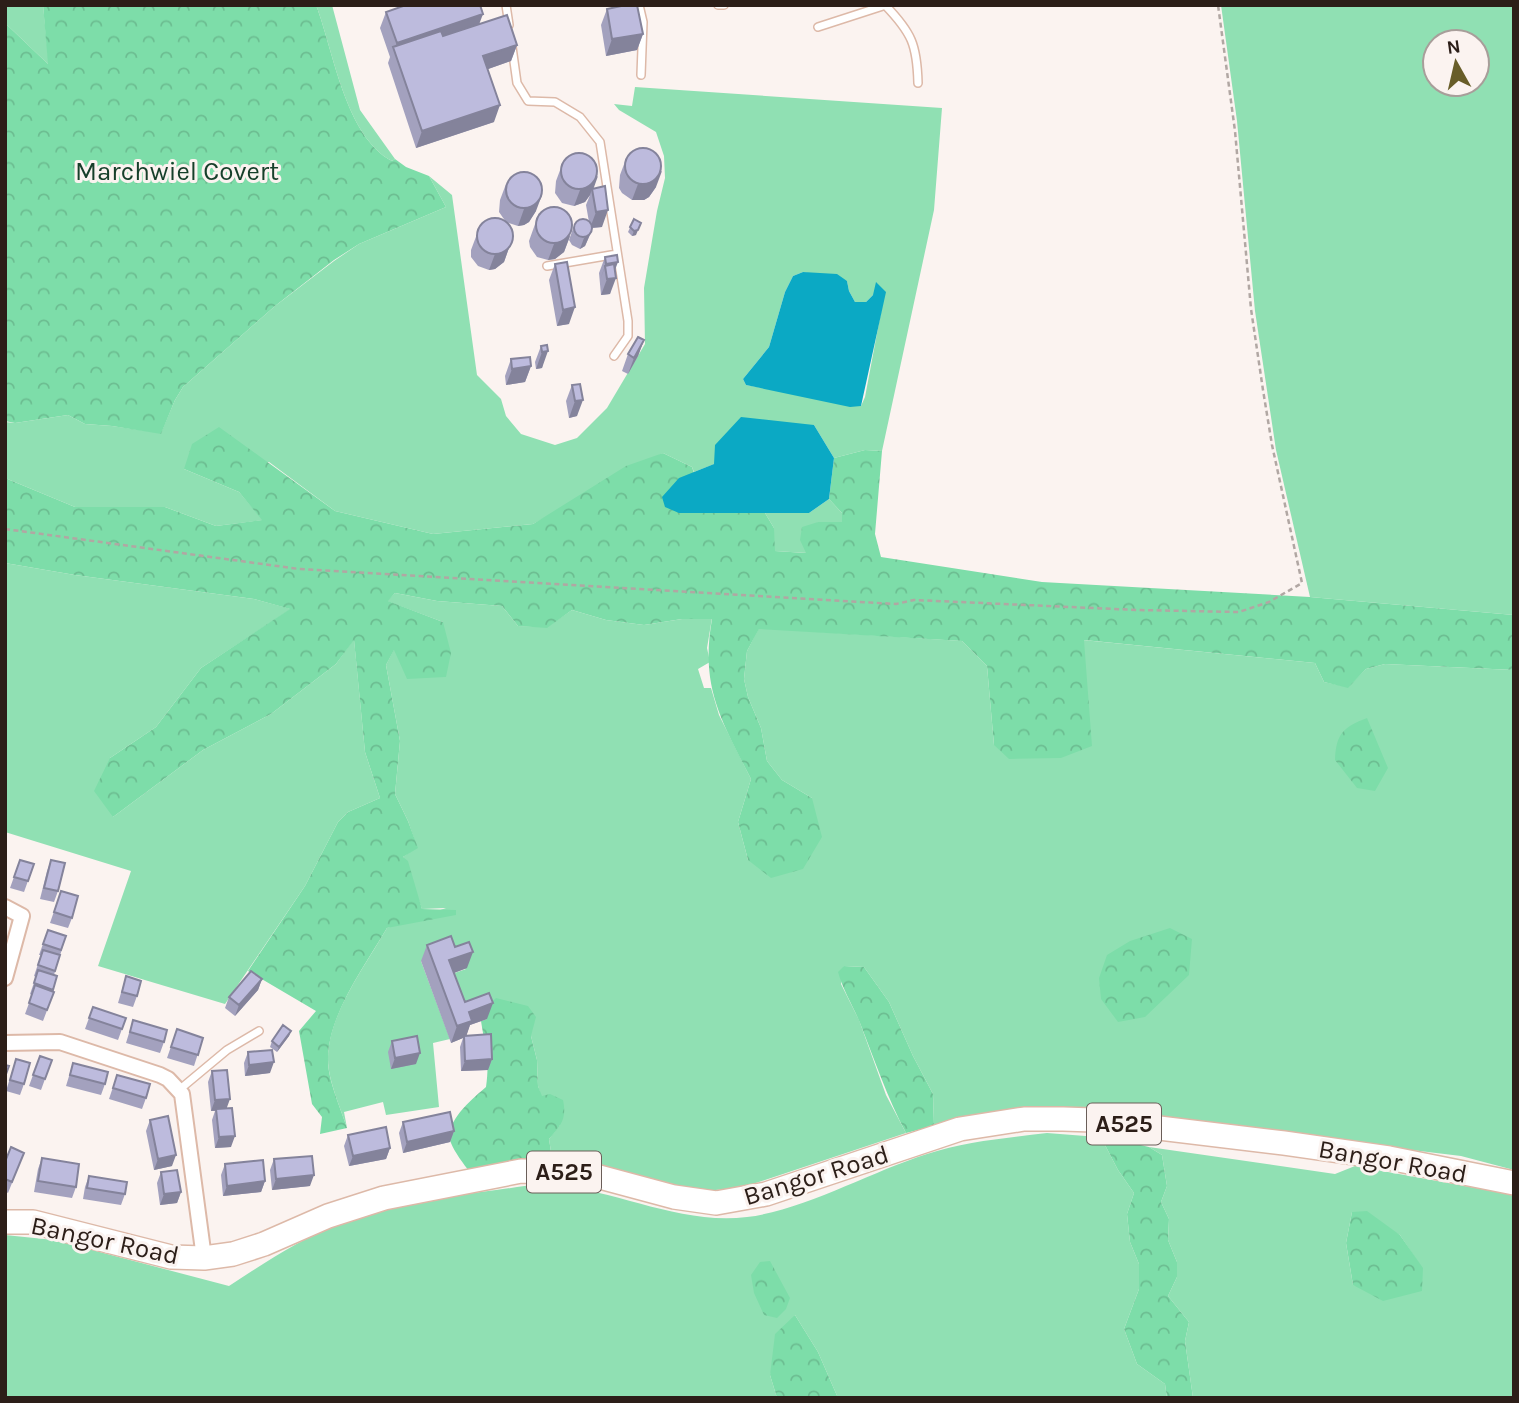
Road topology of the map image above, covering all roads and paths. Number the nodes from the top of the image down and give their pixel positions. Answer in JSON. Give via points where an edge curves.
{"nodes":[{"id":1,"x":506,"y":5,"type":"edge"},
{"id":2,"x":639,"y":5,"type":"edge"},
{"id":3,"x":718,"y":5,"type":"edge"},
{"id":4,"x":724,"y":5,"type":"edge"},
{"id":5,"x":886,"y":5,"type":"edge"},
{"id":6,"x":1218,"y":5,"type":"edge"},
{"id":7,"x":818,"y":27,"type":"dead end"},
{"id":8,"x":510,"y":31,"type":"edge"},
{"id":9,"x":512,"y":44,"type":"edge"},
{"id":10,"x":641,"y":75,"type":"dead end"},
{"id":11,"x":918,"y":83,"type":"dead end"},
{"id":12,"x":617,"y":254,"type":"junction"},
{"id":13,"x":547,"y":266,"type":"dead end"},
{"id":14,"x":614,"y":356,"type":"dead end"},
{"id":15,"x":5,"y":529,"type":"edge"},
{"id":16,"x":5,"y":906,"type":"edge"},
{"id":17,"x":5,"y":978,"type":"edge"},
{"id":18,"x":259,"y":1031,"type":"dead end"},
{"id":19,"x":5,"y":1043,"type":"edge"},
{"id":20,"x":179,"y":1090,"type":"junction"},
{"id":21,"x":1514,"y":1183,"type":"edge"},
{"id":22,"x":5,"y":1222,"type":"edge"},
{"id":23,"x":204,"y":1258,"type":"junction"}],
"edges":[{"from":1,"to":8,"type":"lane"},
{"from":2,"to":10,"type":"lane","via":[[643,22]]},
{"from":3,"to":4,"type":"lane"},
{"from":5,"to":7,"type":"lane"},
{"from":5,"to":11,"type":"lane","via":[[905,26],[918,55]]},
{"from":6,"to":15,"type":"path","via":[[1257,350],[1302,583],[1269,602],[1239,612],[914,600],[896,604],[299,569]]},
{"from":9,"to":12,"type":"lane","via":[[517,83],[528,101],[555,102],[580,117],[600,142]]},
{"from":12,"to":13,"type":"lane"},
{"from":12,"to":14,"type":"lane","via":[[628,336]]},
{"from":16,"to":17,"type":"street","via":[[22,916]]},
{"from":18,"to":20,"type":"lane","via":[[227,1050]]},
{"from":19,"to":20,"type":"street","via":[[60,1042],[160,1075]]},
{"from":20,"to":23,"type":"street"},
{"from":21,"to":23,"type":"main road","name":"Bangor Road","number":"A525","via":[[1284,1143],[1093,1120],[1024,1119],[960,1129],[766,1194],[716,1203],[674,1198],[580,1172],[521,1171],[384,1198],[264,1244]]},
{"from":22,"to":23,"type":"main road","name":"Bangor Road","number":"A525","via":[[33,1222],[171,1257]]}]}
